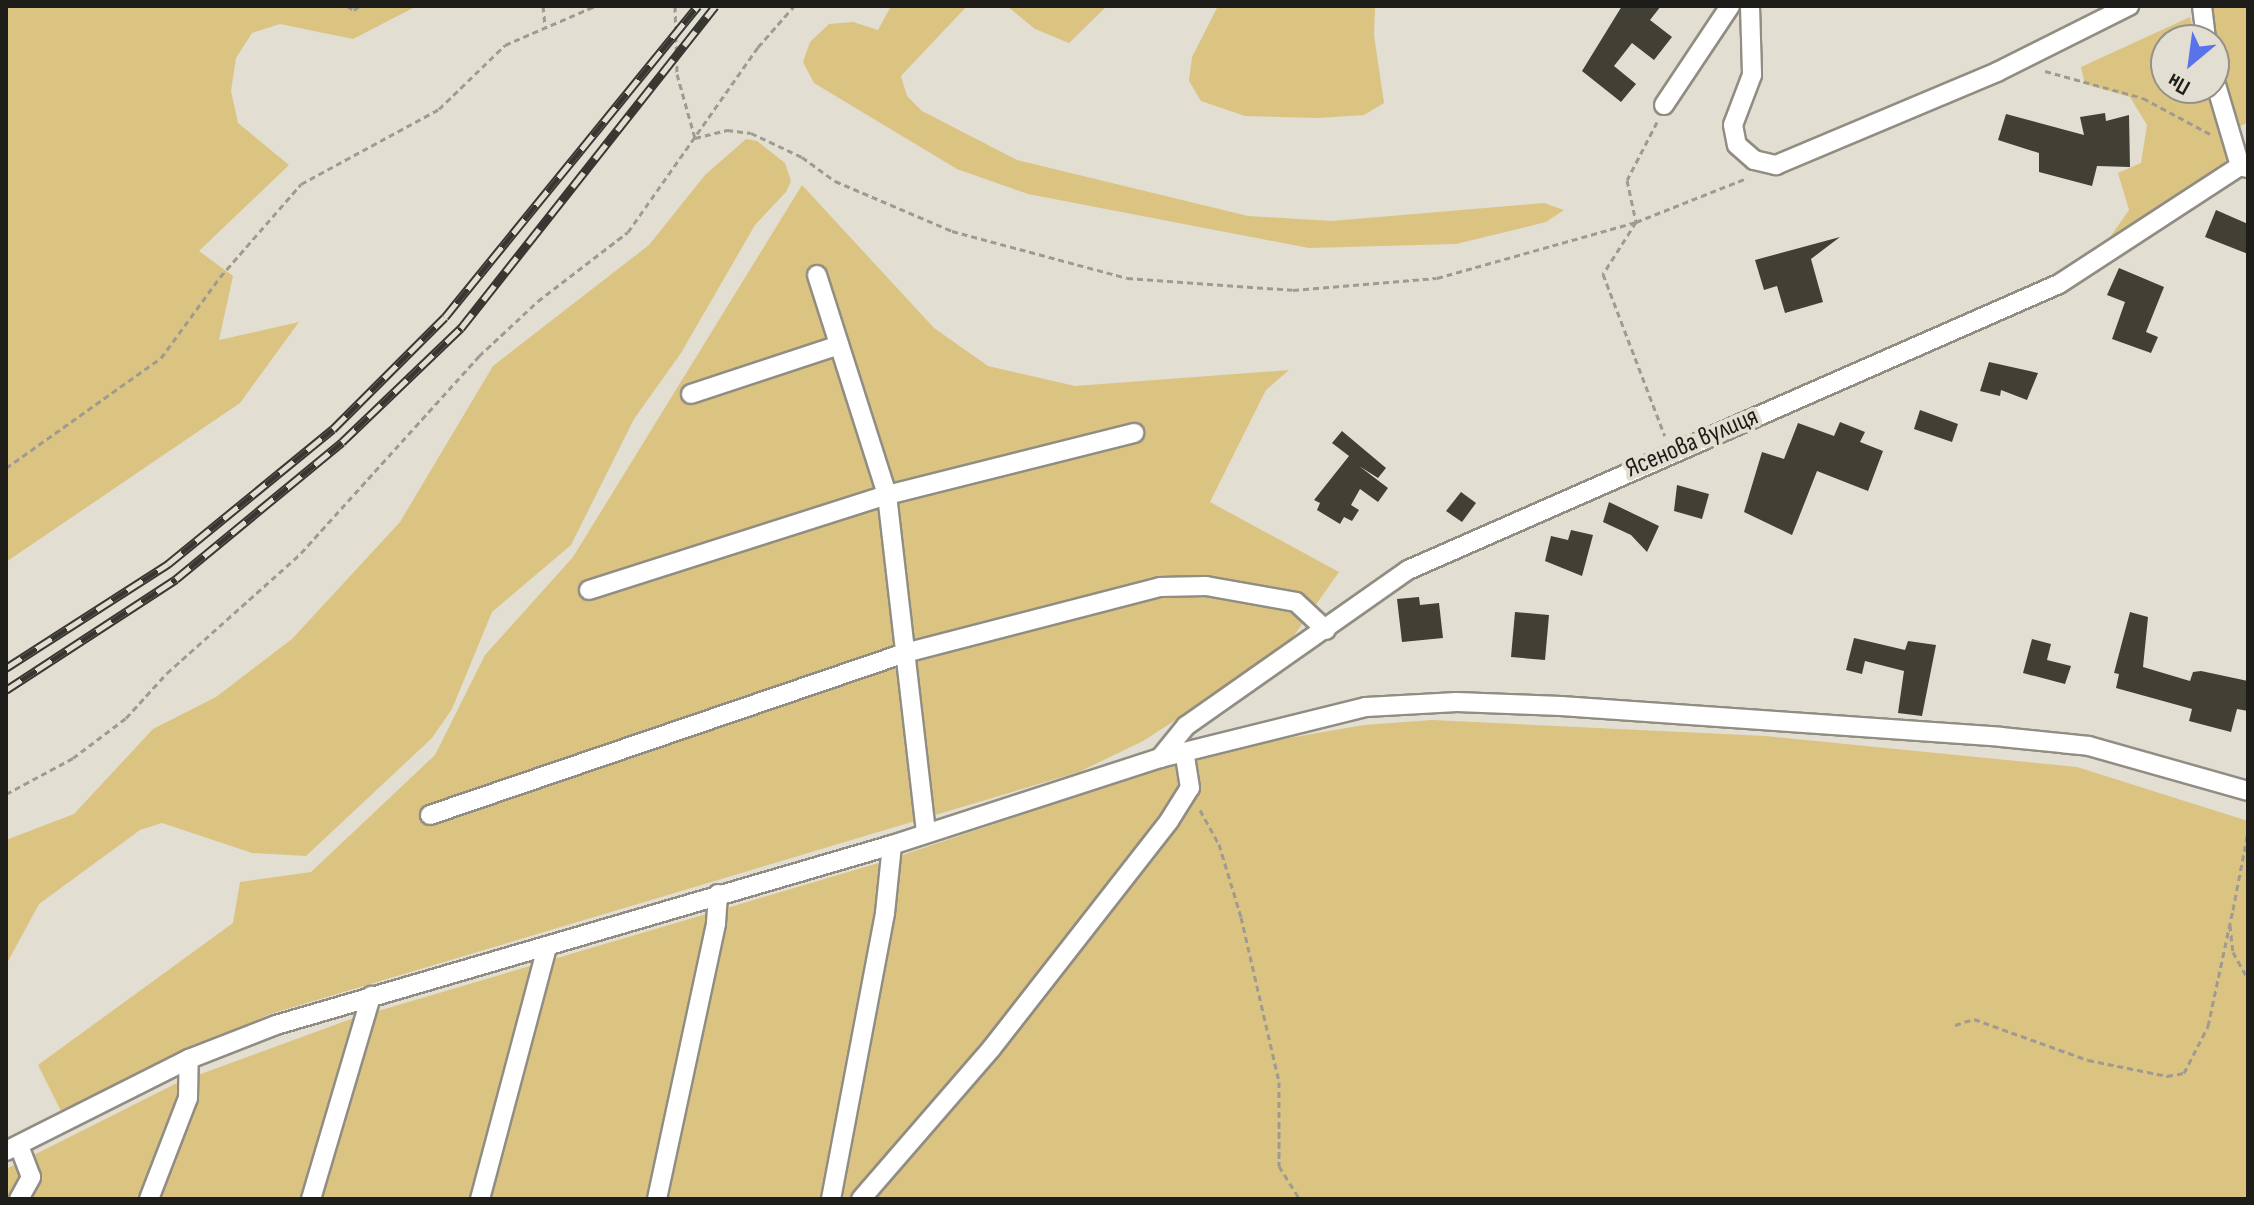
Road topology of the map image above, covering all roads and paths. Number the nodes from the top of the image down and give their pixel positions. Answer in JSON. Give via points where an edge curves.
{"nodes":[{"id":1,"x":347,"y":6,"type":"edge"},
{"id":2,"x":359,"y":6,"type":"edge"},
{"id":3,"x":543,"y":6,"type":"edge"},
{"id":4,"x":595,"y":6,"type":"edge"},
{"id":5,"x":675,"y":6,"type":"edge"},
{"id":6,"x":794,"y":6,"type":"edge"},
{"id":7,"x":1730,"y":6,"type":"edge"},
{"id":8,"x":1750,"y":6,"type":"edge"},
{"id":9,"x":2129,"y":6,"type":"edge"},
{"id":10,"x":545,"y":28,"type":"junction"},
{"id":11,"x":2038,"y":71,"type":"dead end"},
{"id":12,"x":2220,"y":104,"type":"edge"},
{"id":13,"x":1664,"y":105,"type":"joint"},
{"id":14,"x":695,"y":138,"type":"junction"},
{"id":15,"x":2231,"y":146,"type":"junction"},
{"id":16,"x":1776,"y":165,"type":"junction"},
{"id":17,"x":2244,"y":167,"type":"edge"},
{"id":18,"x":1636,"y":222,"type":"junction"},
{"id":19,"x":817,"y":275,"type":"dead end"},
{"id":20,"x":839,"y":345,"type":"junction"},
{"id":21,"x":691,"y":394,"type":"dead end"},
{"id":22,"x":1134,"y":433,"type":"dead end"},
{"id":23,"x":1670,"y":451,"type":"junction"},
{"id":24,"x":6,"y":468,"type":"edge"},
{"id":25,"x":887,"y":495,"type":"junction"},
{"id":26,"x":589,"y":590,"type":"dead end"},
{"id":27,"x":1326,"y":630,"type":"junction"},
{"id":28,"x":905,"y":653,"type":"junction"},
{"id":29,"x":1184,"y":752,"type":"junction"},
{"id":30,"x":1160,"y":758,"type":"junction"},
{"id":31,"x":1189,"y":776,"type":"junction"},
{"id":32,"x":2248,"y":791,"type":"edge"},
{"id":33,"x":6,"y":794,"type":"edge"},
{"id":34,"x":430,"y":815,"type":"dead end"},
{"id":35,"x":2248,"y":831,"type":"edge"},
{"id":36,"x":926,"y":833,"type":"junction"},
{"id":37,"x":892,"y":845,"type":"junction"},
{"id":38,"x":718,"y":894,"type":"junction"},
{"id":39,"x":2230,"y":921,"type":"junction"},
{"id":40,"x":547,"y":948,"type":"junction"},
{"id":41,"x":2248,"y":979,"type":"edge"},
{"id":42,"x":371,"y":996,"type":"junction"},
{"id":43,"x":1955,"y":1025,"type":"dead end"},
{"id":44,"x":189,"y":1059,"type":"junction"},
{"id":45,"x":13,"y":1148,"type":"edge"},
{"id":46,"x":19,"y":1199,"type":"edge"},
{"id":47,"x":149,"y":1199,"type":"edge"},
{"id":48,"x":311,"y":1199,"type":"edge"},
{"id":49,"x":480,"y":1199,"type":"edge"},
{"id":50,"x":657,"y":1199,"type":"edge"},
{"id":51,"x":831,"y":1199,"type":"edge"},
{"id":52,"x":861,"y":1199,"type":"edge"},
{"id":53,"x":1300,"y":1199,"type":"edge"}],
"edges":[{"from":1,"to":2,"type":"path"},
{"from":3,"to":10,"type":"path"},
{"from":4,"to":10,"type":"path"},
{"from":5,"to":14,"type":"path","via":[[677,74]]},
{"from":6,"to":14,"type":"path"},
{"from":7,"to":13,"type":"street"},
{"from":8,"to":16,"type":"street","via":[[1752,75],[1733,125],[1737,145],[1754,160]]},
{"from":9,"to":16,"type":"street","via":[[1997,72]]},
{"from":10,"to":24,"type":"path","via":[[505,45],[439,109],[301,184],[220,277],[161,358]]},
{"from":11,"to":15,"type":"path","via":[[2143,98]]},
{"from":12,"to":15,"type":"street"},
{"from":13,"to":18,"type":"path","via":[[1627,180]]},
{"from":14,"to":18,"type":"path","via":[[727,130],[751,133],[802,157],[835,181],[952,231],[1127,278],[1293,290],[1437,278]]},
{"from":14,"to":33,"type":"path","via":[[628,232],[538,301],[479,356],[301,553],[167,673],[126,718],[73,758]]},
{"from":15,"to":17,"type":"street"},
{"from":16,"to":18,"type":"path"},
{"from":17,"to":23,"type":"street","name":"Ясенова вулиця","via":[[2059,284]]},
{"from":18,"to":23,"type":"path","via":[[1603,274]]},
{"from":19,"to":20,"type":"street"},
{"from":20,"to":21,"type":"street"},
{"from":20,"to":25,"type":"street"},
{"from":22,"to":25,"type":"street"},
{"from":23,"to":27,"type":"street","name":"Ясенова вулиця","via":[[1408,570]]},
{"from":25,"to":26,"type":"street"},
{"from":25,"to":28,"type":"street"},
{"from":27,"to":28,"type":"street","via":[[1296,602],[1206,586],[1160,587]]},
{"from":27,"to":30,"type":"street","name":"Ясенова вулиця","via":[[1186,726]]},
{"from":28,"to":34,"type":"street"},
{"from":28,"to":36,"type":"street"},
{"from":29,"to":30,"type":"street"},
{"from":29,"to":31,"type":"street"},
{"from":29,"to":32,"type":"street","via":[[1366,707],[1457,702],[1703,713],[2089,746]]},
{"from":30,"to":36,"type":"street"},
{"from":31,"to":52,"type":"street","via":[[1190,788],[1169,821],[991,1049]]},
{"from":31,"to":53,"type":"path","via":[[1201,814],[1219,844],[1241,917],[1279,1082],[1279,1166]]},
{"from":35,"to":39,"type":"path"},
{"from":36,"to":37,"type":"street"},
{"from":37,"to":38,"type":"street"},
{"from":37,"to":51,"type":"street","via":[[885,913]]},
{"from":38,"to":40,"type":"street"},
{"from":38,"to":50,"type":"street"},
{"from":39,"to":41,"type":"path","via":[[2233,952]]},
{"from":39,"to":43,"type":"path","via":[[2208,1026],[2184,1073],[2167,1076],[2088,1060],[1974,1019]]},
{"from":40,"to":42,"type":"street"},
{"from":40,"to":49,"type":"street"},
{"from":42,"to":44,"type":"street"},
{"from":42,"to":48,"type":"street"},
{"from":44,"to":45,"type":"street"},
{"from":44,"to":47,"type":"street","via":[[188,1098]]},
{"from":45,"to":46,"type":"street","via":[[31,1177]]}]}
